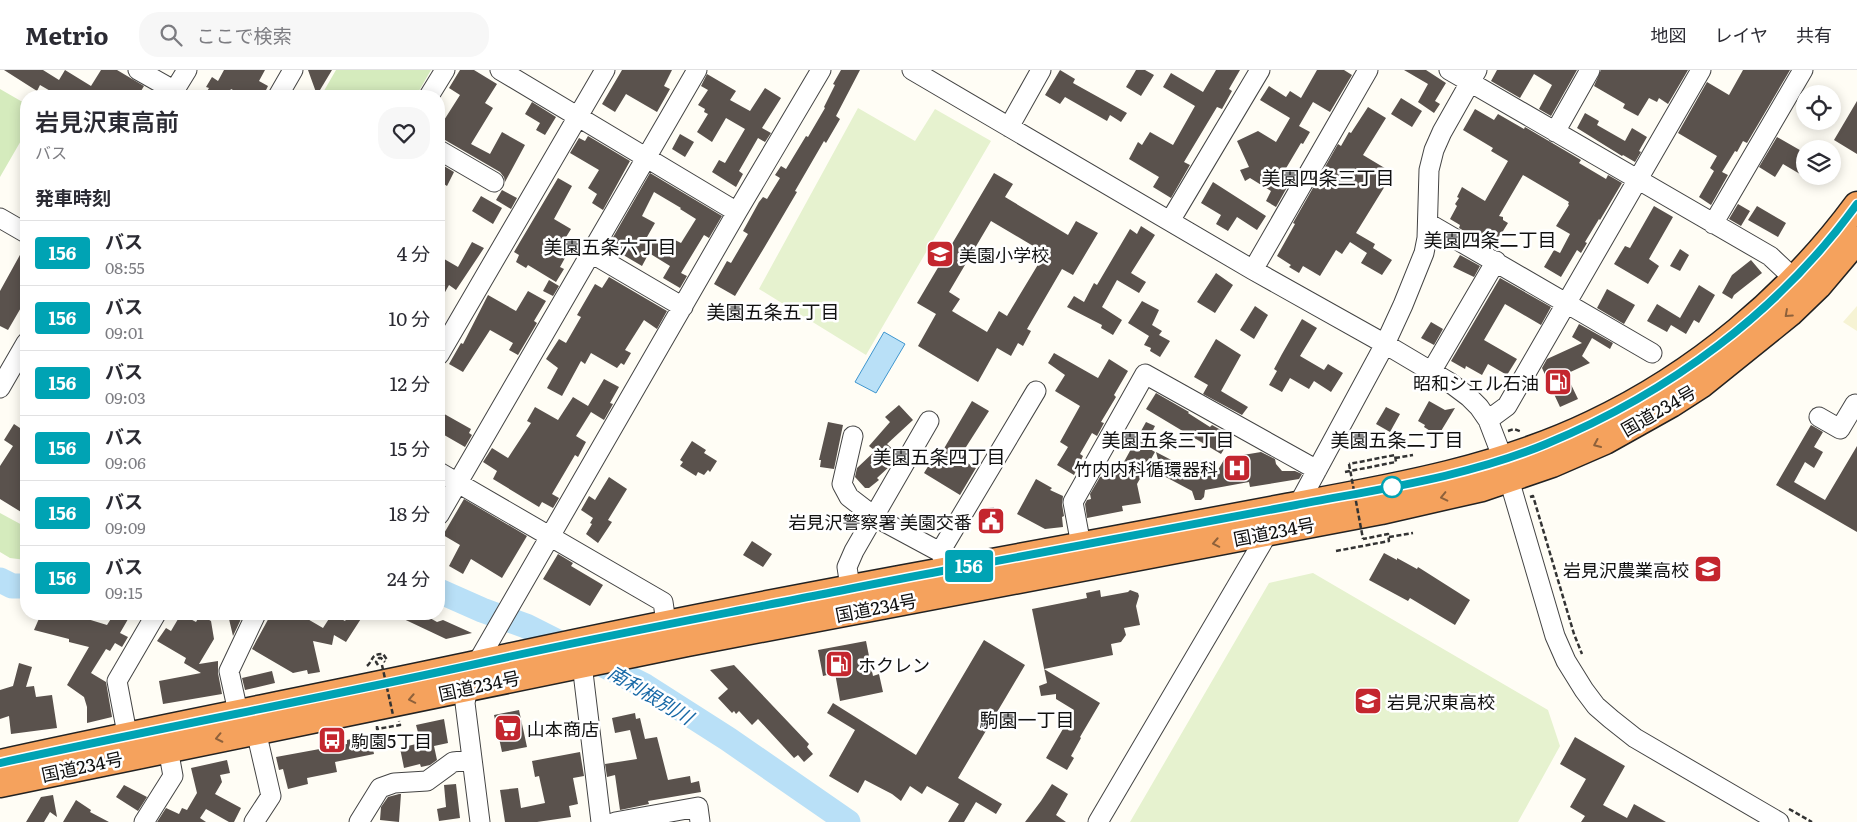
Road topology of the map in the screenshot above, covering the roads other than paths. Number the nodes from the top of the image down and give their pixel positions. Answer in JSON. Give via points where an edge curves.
{"nodes":[{"id":1,"x":138,"y":70,"type":"edge"},
{"id":2,"x":187,"y":70,"type":"edge"},
{"id":3,"x":293,"y":70,"type":"edge"},
{"id":4,"x":445,"y":70,"type":"edge"},
{"id":5,"x":500,"y":70,"type":"edge"},
{"id":6,"x":605,"y":70,"type":"edge"},
{"id":7,"x":697,"y":70,"type":"edge"},
{"id":8,"x":820,"y":70,"type":"edge"},
{"id":9,"x":912,"y":70,"type":"edge"},
{"id":10,"x":1041,"y":70,"type":"edge"},
{"id":11,"x":1260,"y":70,"type":"edge"},
{"id":12,"x":1368,"y":70,"type":"edge"},
{"id":13,"x":1449,"y":70,"type":"edge"},
{"id":14,"x":1590,"y":70,"type":"edge"},
{"id":15,"x":1701,"y":70,"type":"edge"},
{"id":16,"x":1802,"y":70,"type":"edge"},
{"id":17,"x":934,"y":76,"type":"edge"},
{"id":18,"x":1474,"y":76,"type":"edge"},
{"id":19,"x":167,"y":90,"type":"edge"},
{"id":20,"x":175,"y":90,"type":"edge"},
{"id":21,"x":281,"y":90,"type":"edge"},
{"id":22,"x":433,"y":90,"type":"edge"},
{"id":23,"x":578,"y":117,"type":"junction"},
{"id":24,"x":1009,"y":127,"type":"junction"},
{"id":25,"x":1555,"y":132,"type":"junction"},
{"id":26,"x":445,"y":153,"type":"edge"},
{"id":27,"x":646,"y":158,"type":"junction"},
{"id":28,"x":1638,"y":180,"type":"junction"},
{"id":29,"x":494,"y":182,"type":"dead end"},
{"id":30,"x":1857,"y":204,"type":"edge"},
{"id":31,"x":737,"y":212,"type":"junction"},
{"id":32,"x":0,"y":218,"type":"edge"},
{"id":33,"x":1170,"y":221,"type":"junction"},
{"id":34,"x":1428,"y":223,"type":"junction"},
{"id":35,"x":1713,"y":224,"type":"junction"},
{"id":36,"x":20,"y":230,"type":"edge"},
{"id":37,"x":1857,"y":240,"type":"edge"},
{"id":38,"x":591,"y":253,"type":"junction"},
{"id":39,"x":1496,"y":261,"type":"junction"},
{"id":40,"x":1253,"y":270,"type":"junction"},
{"id":41,"x":1802,"y":286,"type":"junction"},
{"id":42,"x":1567,"y":303,"type":"junction"},
{"id":43,"x":682,"y":307,"type":"junction"},
{"id":44,"x":1385,"y":344,"type":"junction"},
{"id":45,"x":445,"y":345,"type":"edge"},
{"id":46,"x":20,"y":353,"type":"edge"},
{"id":47,"x":1652,"y":353,"type":"dead end"},
{"id":48,"x":1431,"y":372,"type":"junction"},
{"id":49,"x":0,"y":388,"type":"edge"},
{"id":50,"x":1036,"y":391,"type":"dead end"},
{"id":51,"x":1857,"y":405,"type":"edge"},
{"id":52,"x":1819,"y":417,"type":"dead end"},
{"id":53,"x":1488,"y":420,"type":"junction"},
{"id":54,"x":929,"y":421,"type":"dead end"},
{"id":55,"x":853,"y":436,"type":"dead end"},
{"id":56,"x":1317,"y":470,"type":"junction"},
{"id":57,"x":445,"y":475,"type":"edge"},
{"id":58,"x":1510,"y":480,"type":"junction"},
{"id":59,"x":458,"y":483,"type":"junction"},
{"id":60,"x":445,"y":505,"type":"edge"},
{"id":61,"x":1298,"y":505,"type":"junction"},
{"id":62,"x":875,"y":516,"type":"junction"},
{"id":63,"x":1268,"y":533,"type":"junction"},
{"id":64,"x":551,"y":537,"type":"junction"},
{"id":65,"x":1083,"y":557,"type":"junction"},
{"id":66,"x":947,"y":572,"type":"junction"},
{"id":67,"x":852,"y":600,"type":"junction"},
{"id":68,"x":153,"y":620,"type":"edge"},
{"id":69,"x":253,"y":620,"type":"edge"},
{"id":70,"x":668,"y":636,"type":"junction"},
{"id":71,"x":478,"y":663,"type":"junction"},
{"id":72,"x":573,"y":666,"type":"junction"},
{"id":73,"x":468,"y":687,"type":"junction"},
{"id":74,"x":247,"y":721,"type":"junction"},
{"id":75,"x":129,"y":746,"type":"junction"},
{"id":76,"x":168,"y":748,"type":"junction"},
{"id":77,"x":472,"y":760,"type":"junction"},
{"id":78,"x":0,"y":763,"type":"edge"},
{"id":79,"x":0,"y":784,"type":"edge"},
{"id":80,"x":1783,"y":815,"type":"edge"},
{"id":81,"x":144,"y":822,"type":"edge"},
{"id":82,"x":254,"y":822,"type":"edge"},
{"id":83,"x":359,"y":822,"type":"edge"},
{"id":84,"x":480,"y":822,"type":"edge"},
{"id":85,"x":601,"y":822,"type":"edge"},
{"id":86,"x":615,"y":822,"type":"edge"},
{"id":87,"x":700,"y":822,"type":"edge"},
{"id":88,"x":1098,"y":822,"type":"edge"}],
"edges":[{"from":1,"to":19,"type":"street"},
{"from":2,"to":20,"type":"street"},
{"from":3,"to":21,"type":"street"},
{"from":4,"to":22,"type":"street"},
{"from":5,"to":23,"type":"street"},
{"from":6,"to":23,"type":"street"},
{"from":7,"to":27,"type":"street"},
{"from":8,"to":31,"type":"street"},
{"from":9,"to":17,"type":"street"},
{"from":10,"to":24,"type":"street"},
{"from":11,"to":33,"type":"street"},
{"from":12,"to":40,"type":"street"},
{"from":13,"to":18,"type":"street"},
{"from":14,"to":25,"type":"street"},
{"from":15,"to":28,"type":"street"},
{"from":16,"to":35,"type":"street"},
{"from":17,"to":24,"type":"street"},
{"from":18,"to":25,"type":"street"},
{"from":18,"to":34,"type":"street","via":[[1434,150],[1429,170]]},
{"from":23,"to":27,"type":"street"},
{"from":23,"to":45,"type":"street"},
{"from":24,"to":33,"type":"street"},
{"from":25,"to":28,"type":"street"},
{"from":26,"to":29,"type":"street"},
{"from":27,"to":31,"type":"street"},
{"from":27,"to":38,"type":"street"},
{"from":28,"to":35,"type":"street"},
{"from":28,"to":42,"type":"street"},
{"from":30,"to":41,"type":"highway","name":"国道234号","via":[[1826,244]]},
{"from":31,"to":43,"type":"street"},
{"from":32,"to":36,"type":"street"},
{"from":33,"to":40,"type":"street"},
{"from":34,"to":39,"type":"street"},
{"from":34,"to":44,"type":"street","via":[[1424,253]]},
{"from":35,"to":41,"type":"street","via":[[1770,256]]},
{"from":37,"to":41,"type":"highway","name":"国道234号","via":[[1843,258]]},
{"from":38,"to":43,"type":"street"},
{"from":38,"to":59,"type":"street"},
{"from":39,"to":42,"type":"street"},
{"from":39,"to":48,"type":"street"},
{"from":40,"to":44,"type":"street"},
{"from":41,"to":58,"type":"highway","name":"国道234号","via":[[1657,389],[1594,423],[1540,446]]},
{"from":42,"to":47,"type":"street"},
{"from":42,"to":53,"type":"street","via":[[1507,406]]},
{"from":43,"to":64,"type":"street"},
{"from":44,"to":48,"type":"street"},
{"from":44,"to":56,"type":"street"},
{"from":46,"to":49,"type":"street"},
{"from":48,"to":53,"type":"street","via":[[1469,397]]},
{"from":50,"to":66,"type":"street"},
{"from":51,"to":52,"type":"street","via":[[1840,429]]},
{"from":53,"to":58,"type":"street"},
{"from":54,"to":62,"type":"street"},
{"from":55,"to":62,"type":"street","via":[[842,484],[849,497]]},
{"from":56,"to":61,"type":"street"},
{"from":56,"to":65,"type":"street","via":[[1145,374],[1073,502]]},
{"from":57,"to":59,"type":"street"},
{"from":58,"to":61,"type":"highway","name":"国道234号","via":[[1476,467]]},
{"from":58,"to":63,"type":"highway","name":"国道234号","one_way":true,"via":[[1381,511]]},
{"from":58,"to":80,"type":"street","via":[[1555,636],[1574,674],[1596,706],[1635,738]]},
{"from":59,"to":60,"type":"street"},
{"from":59,"to":64,"type":"street"},
{"from":61,"to":63,"type":"street"},
{"from":61,"to":65,"type":"highway","name":"国道234号"},
{"from":62,"to":66,"type":"street"},
{"from":62,"to":67,"type":"street","via":[[847,568]]},
{"from":63,"to":65,"type":"highway","name":"国道234号","one_way":true},
{"from":63,"to":88,"type":"street"},
{"from":64,"to":70,"type":"street","via":[[663,602]]},
{"from":64,"to":71,"type":"street"},
{"from":65,"to":66,"type":"highway","name":"国道234号"},
{"from":66,"to":67,"type":"highway","name":"国道234号"},
{"from":67,"to":70,"type":"highway","name":"国道234号"},
{"from":68,"to":75,"type":"street","via":[[117,681]]},
{"from":69,"to":74,"type":"street","via":[[229,671]]},
{"from":70,"to":71,"type":"highway","name":"国道234号","via":[[602,637]]},
{"from":70,"to":72,"type":"highway","name":"国道234号","via":[[630,654]]},
{"from":71,"to":73,"type":"street"},
{"from":71,"to":74,"type":"highway","name":"国道234号"},
{"from":72,"to":73,"type":"highway","name":"国道234号"},
{"from":72,"to":85,"type":"street"},
{"from":73,"to":74,"type":"highway","name":"国道234号","one_way":true},
{"from":73,"to":77,"type":"street","via":[[465,703]]},
{"from":74,"to":75,"type":"highway","name":"国道234号"},
{"from":74,"to":76,"type":"highway","name":"国道234号","one_way":true},
{"from":74,"to":82,"type":"street","via":[[271,796]]},
{"from":75,"to":76,"type":"highway","name":"国道234号"},
{"from":75,"to":78,"type":"highway","name":"国道234号"},
{"from":75,"to":79,"type":"highway","name":"国道234号"},
{"from":76,"to":81,"type":"street","via":[[173,776]]},
{"from":77,"to":83,"type":"street","via":[[453,762],[427,781],[394,783],[380,788]]},
{"from":77,"to":84,"type":"street"},
{"from":86,"to":87,"type":"street","via":[[698,807]]}]}
